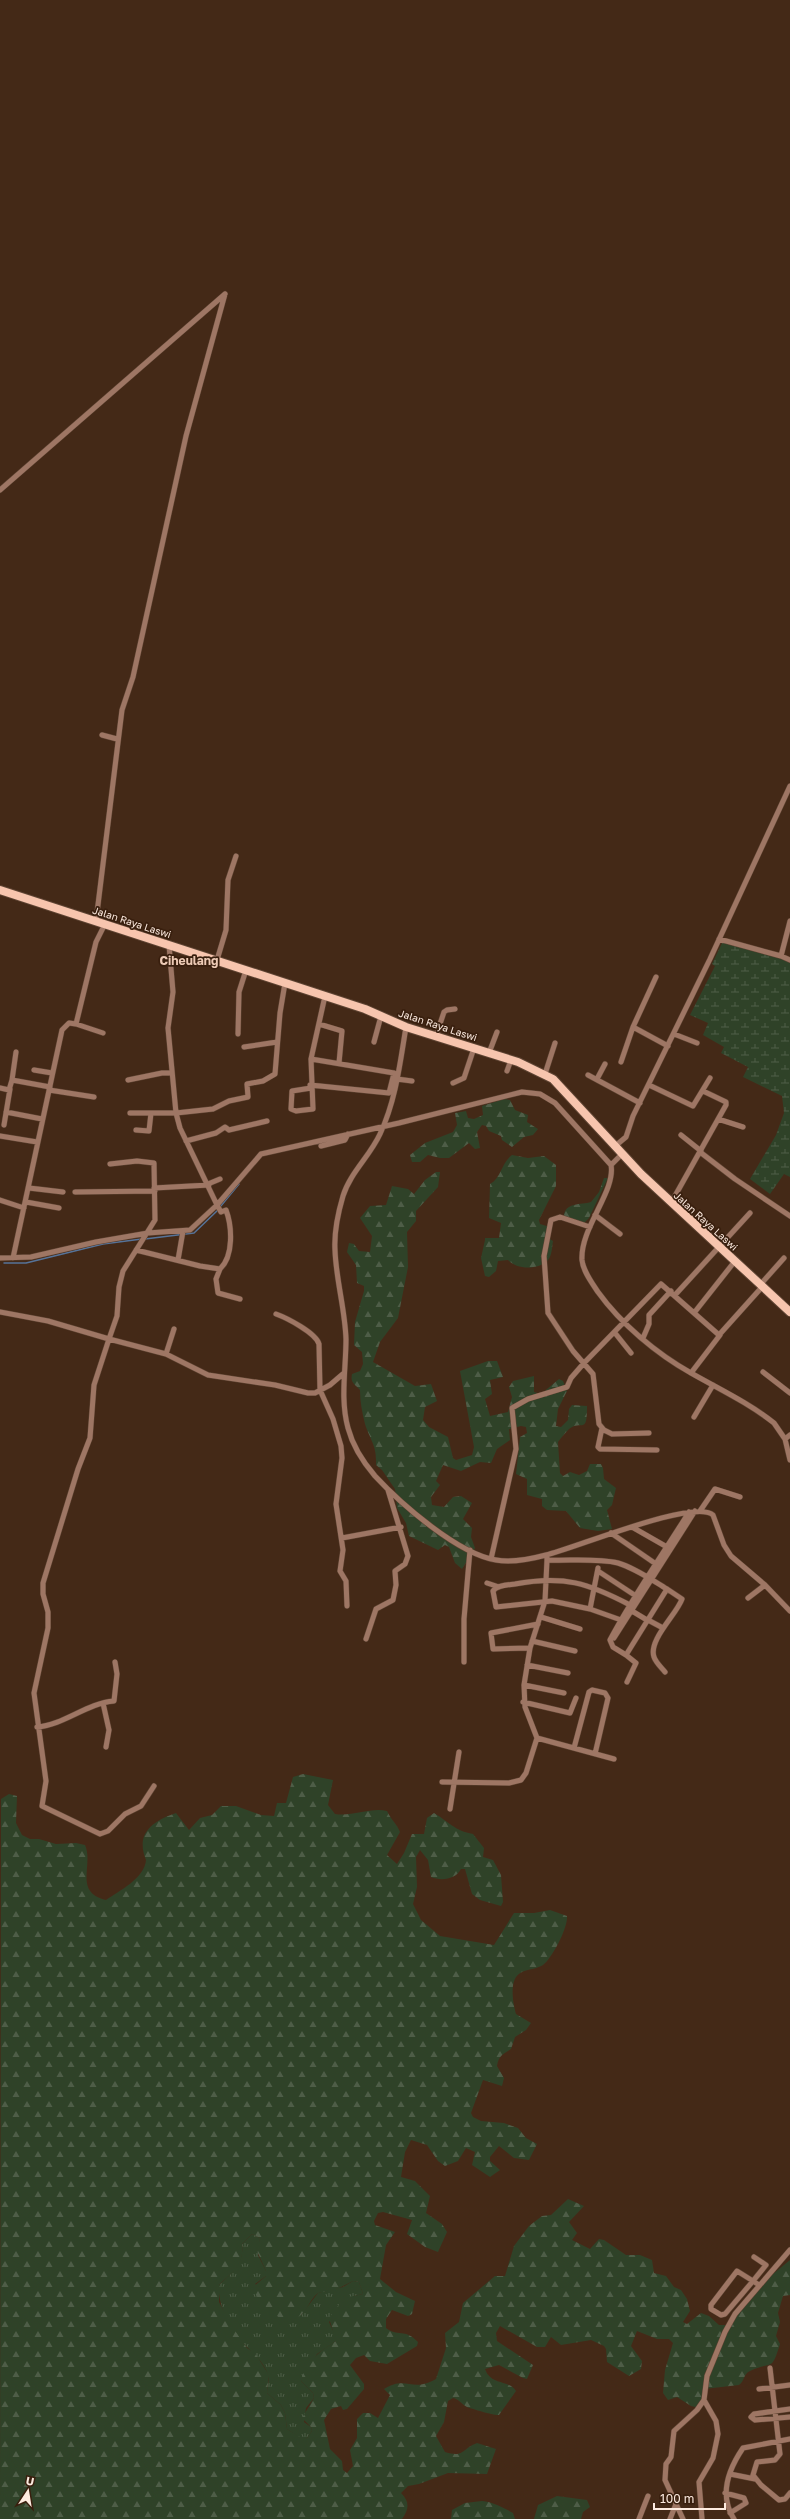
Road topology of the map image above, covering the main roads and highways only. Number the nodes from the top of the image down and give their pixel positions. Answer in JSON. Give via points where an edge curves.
{"nodes":[{"id":1,"x":0,"y":890,"type":"edge"},
{"id":2,"x":790,"y":1312,"type":"edge"}],
"edges":[{"from":1,"to":2,"type":"main road","name":"Jalan Raya Laswi","via":[[325,996],[406,1027],[511,1060],[545,1074],[560,1085],[614,1147],[671,1203]]}]}
